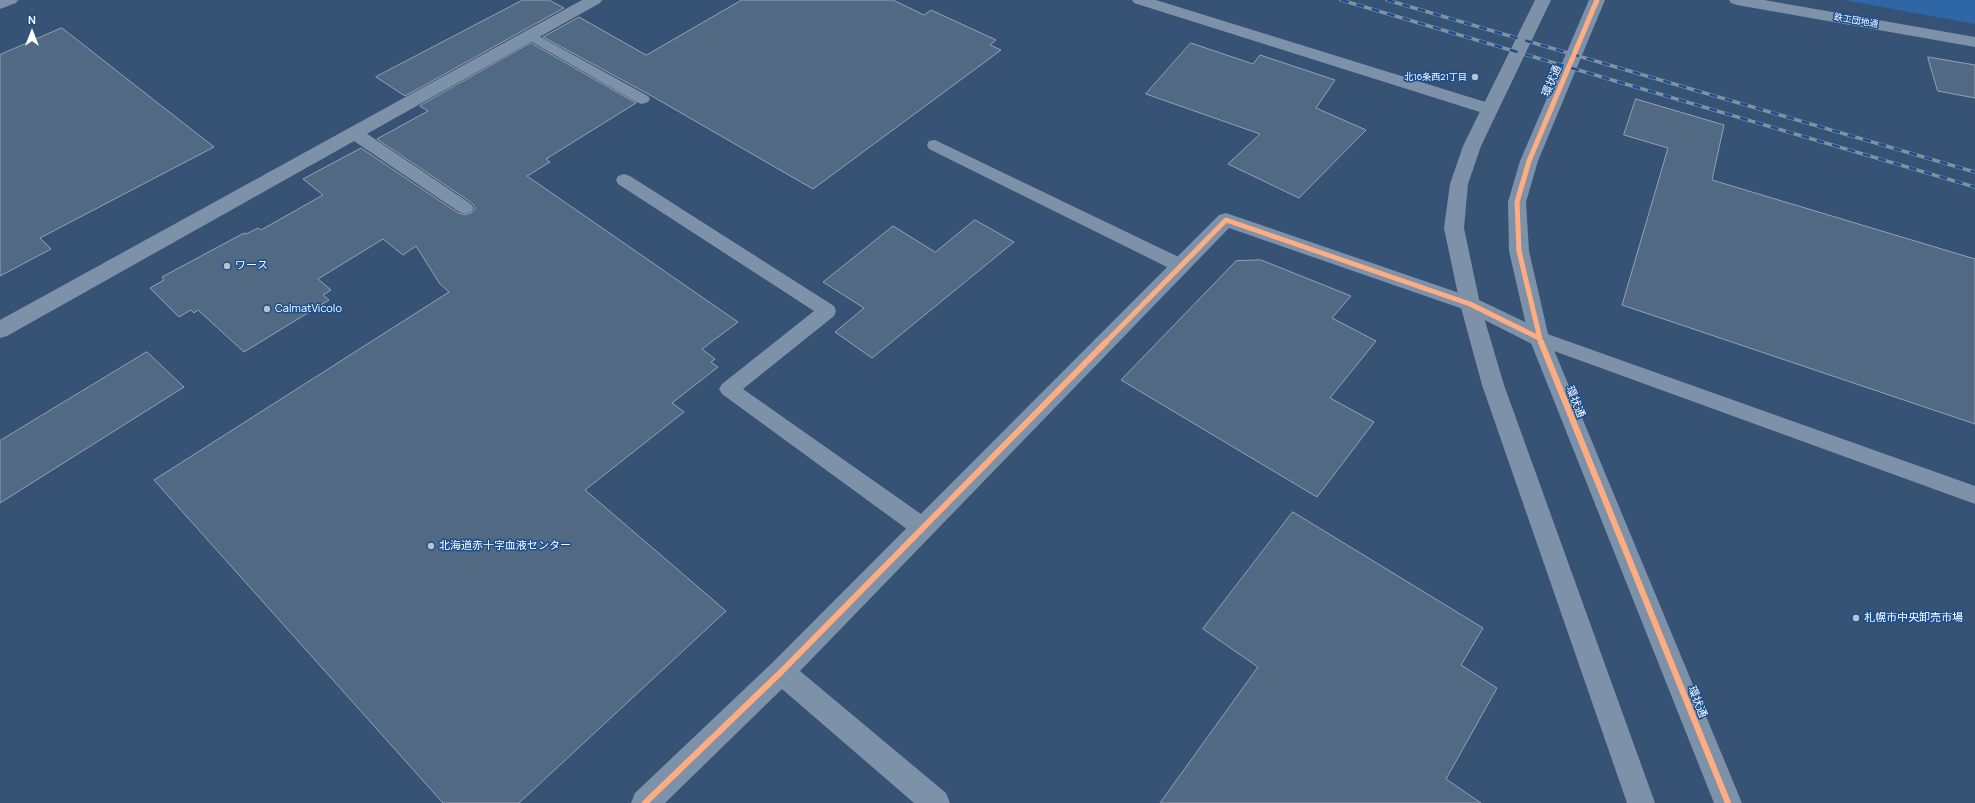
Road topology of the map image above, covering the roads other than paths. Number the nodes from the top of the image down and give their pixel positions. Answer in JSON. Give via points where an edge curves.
{"nodes":[{"id":1,"x":10,"y":0,"type":"edge"},
{"id":2,"x":594,"y":0,"type":"edge"},
{"id":3,"x":1140,"y":0,"type":"edge"},
{"id":4,"x":1543,"y":0,"type":"edge"},
{"id":5,"x":1597,"y":0,"type":"edge"},
{"id":6,"x":1737,"y":0,"type":"edge"},
{"id":7,"x":0,"y":4,"type":"edge"},
{"id":8,"x":530,"y":35,"type":"junction"},
{"id":9,"x":1975,"y":42,"type":"edge"},
{"id":10,"x":642,"y":99,"type":"dead end"},
{"id":11,"x":1489,"y":109,"type":"junction"},
{"id":12,"x":354,"y":133,"type":"junction"},
{"id":13,"x":935,"y":145,"type":"dead end"},
{"id":14,"x":624,"y":180,"type":"dead end"},
{"id":15,"x":465,"y":208,"type":"dead end"},
{"id":16,"x":1181,"y":266,"type":"junction"},
{"id":17,"x":1470,"y":304,"type":"junction"},
{"id":18,"x":0,"y":330,"type":"edge"},
{"id":19,"x":1539,"y":338,"type":"junction"},
{"id":20,"x":1975,"y":495,"type":"edge"},
{"id":21,"x":923,"y":528,"type":"junction"},
{"id":22,"x":781,"y":672,"type":"junction"},
{"id":23,"x":645,"y":803,"type":"edge"},
{"id":24,"x":936,"y":803,"type":"edge"},
{"id":25,"x":1641,"y":803,"type":"edge"},
{"id":26,"x":1728,"y":803,"type":"edge"}],
"edges":[{"from":1,"to":7,"type":"main road"},
{"from":2,"to":8,"type":"street"},
{"from":3,"to":11,"type":"street"},
{"from":4,"to":11,"type":"street"},
{"from":5,"to":19,"type":"street","name":"環状通","via":[[1529,161],[1518,202],[1519,251]]},
{"from":6,"to":9,"type":"street","name":"鉄工団地通"},
{"from":8,"to":10,"type":"lane"},
{"from":8,"to":12,"type":"street"},
{"from":11,"to":17,"type":"street","via":[[1472,146],[1459,184],[1454,228]]},
{"from":12,"to":15,"type":"lane"},
{"from":12,"to":18,"type":"street"},
{"from":13,"to":16,"type":"lane"},
{"from":14,"to":21,"type":"lane","via":[[827,311],[729,389]]},
{"from":16,"to":17,"type":"street","via":[[1226,220]]},
{"from":16,"to":21,"type":"street"},
{"from":17,"to":19,"type":"street"},
{"from":17,"to":25,"type":"street","via":[[1492,385]]},
{"from":19,"to":20,"type":"lane"},
{"from":19,"to":26,"type":"street","name":"環状通"},
{"from":21,"to":22,"type":"street"},
{"from":22,"to":23,"type":"street"},
{"from":22,"to":24,"type":"street"}]}
